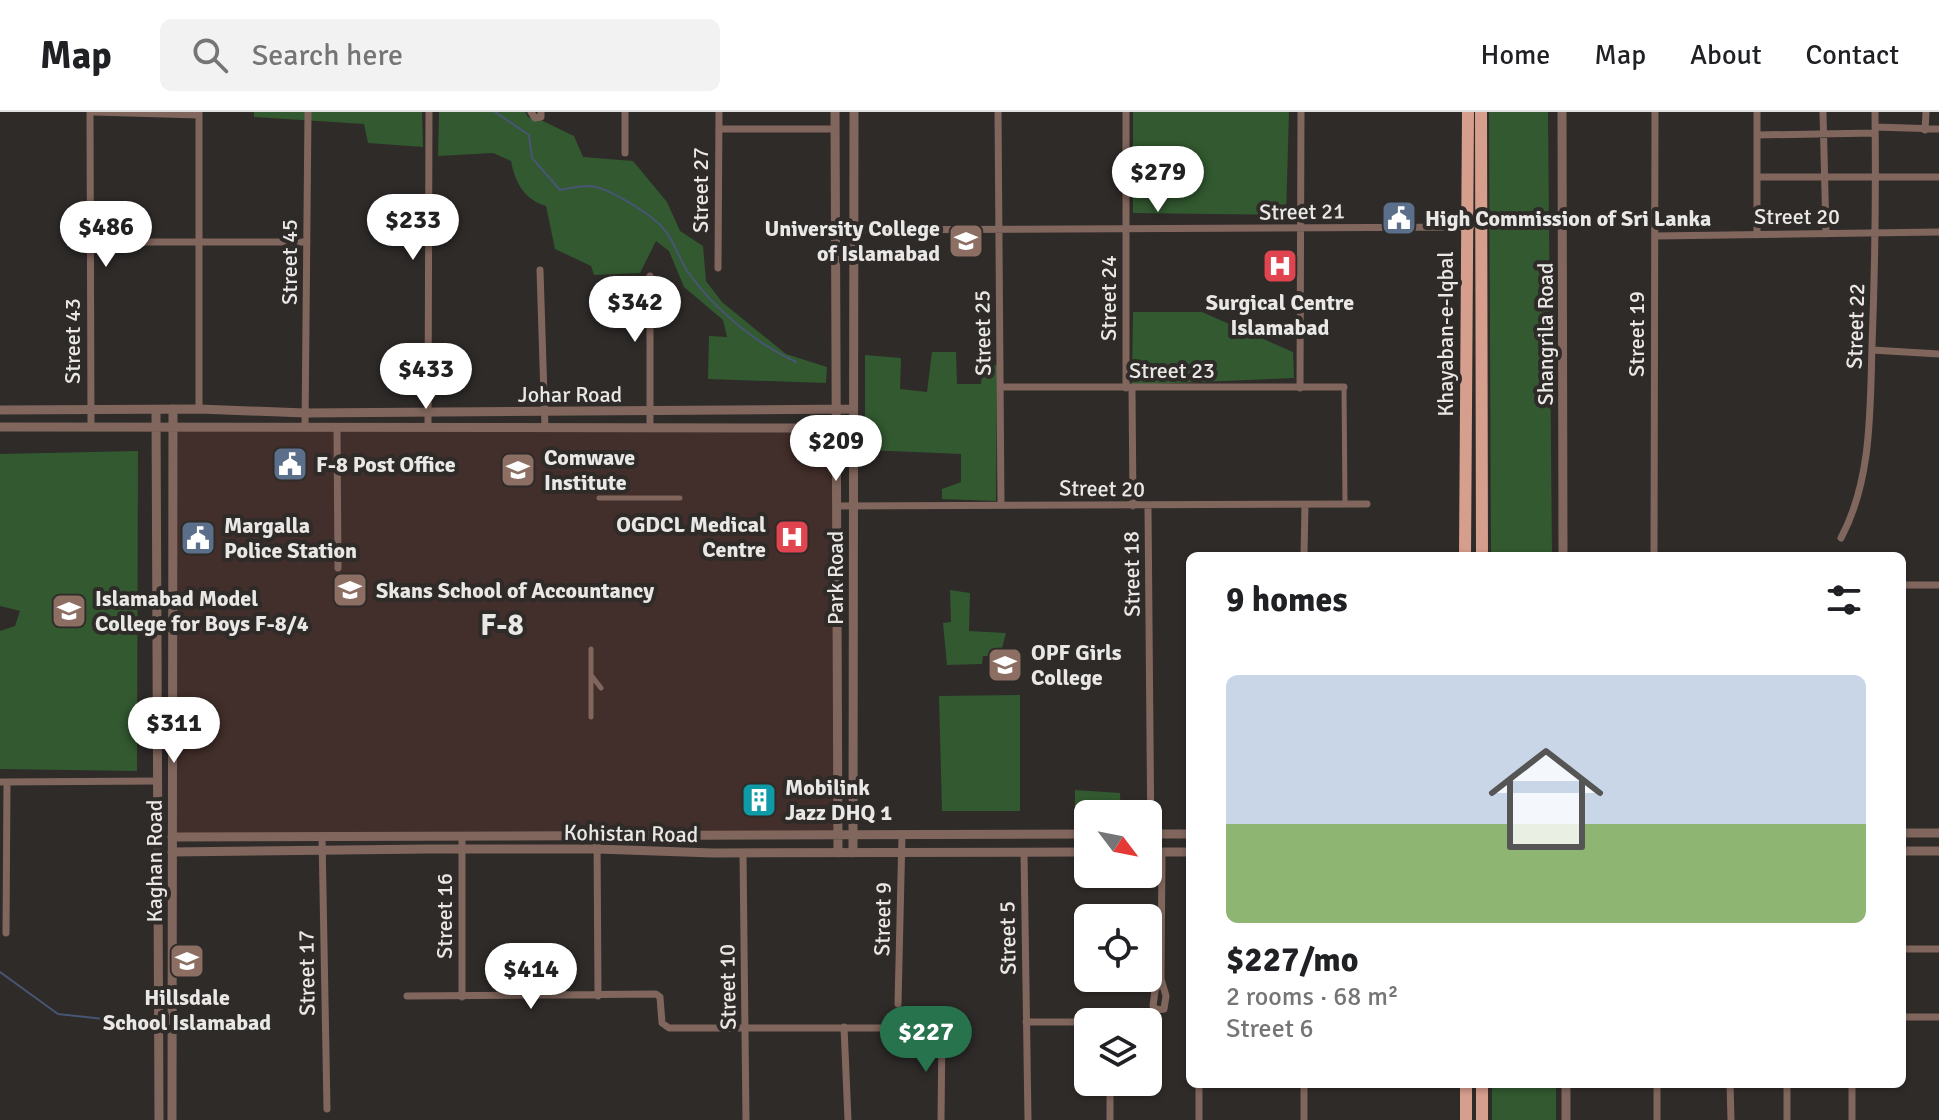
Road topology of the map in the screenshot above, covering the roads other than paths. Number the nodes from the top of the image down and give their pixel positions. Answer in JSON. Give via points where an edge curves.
{"nodes":[{"id":1,"x":92,"y":112,"type":"edge"},
{"id":2,"x":308,"y":112,"type":"edge"},
{"id":3,"x":429,"y":112,"type":"edge"},
{"id":4,"x":531,"y":112,"type":"edge"},
{"id":5,"x":541,"y":112,"type":"edge"},
{"id":6,"x":625,"y":112,"type":"edge"},
{"id":7,"x":719,"y":112,"type":"edge"},
{"id":8,"x":835,"y":112,"type":"edge"},
{"id":9,"x":854,"y":112,"type":"edge"},
{"id":10,"x":998,"y":112,"type":"edge"},
{"id":11,"x":1126,"y":112,"type":"edge"},
{"id":12,"x":1301,"y":112,"type":"edge"},
{"id":13,"x":1468,"y":112,"type":"edge"},
{"id":14,"x":1481,"y":112,"type":"edge"},
{"id":15,"x":1562,"y":112,"type":"edge"},
{"id":16,"x":1655,"y":112,"type":"edge"},
{"id":17,"x":1757,"y":112,"type":"edge"},
{"id":18,"x":1823,"y":112,"type":"edge"},
{"id":19,"x":1875,"y":112,"type":"edge"},
{"id":20,"x":1926,"y":112,"type":"edge"},
{"id":21,"x":143,"y":113,"type":"edge"},
{"id":22,"x":199,"y":114,"type":"edge"},
{"id":23,"x":719,"y":129,"type":"junction"},
{"id":24,"x":835,"y":129,"type":"junction"},
{"id":25,"x":1939,"y":129,"type":"edge"},
{"id":26,"x":1875,"y":130,"type":"junction"},
{"id":27,"x":1925,"y":130,"type":"junction"},
{"id":28,"x":1824,"y":134,"type":"junction"},
{"id":29,"x":1757,"y":135,"type":"junction"},
{"id":30,"x":625,"y":153,"type":"dead end"},
{"id":31,"x":1757,"y":177,"type":"junction"},
{"id":32,"x":1825,"y":177,"type":"junction"},
{"id":33,"x":1876,"y":177,"type":"junction"},
{"id":34,"x":1939,"y":177,"type":"edge"},
{"id":35,"x":1481,"y":227,"type":"junction"},
{"id":36,"x":1465,"y":228,"type":"junction"},
{"id":37,"x":1301,"y":229,"type":"junction"},
{"id":38,"x":836,"y":230,"type":"junction"},
{"id":39,"x":856,"y":230,"type":"junction"},
{"id":40,"x":998,"y":230,"type":"junction"},
{"id":41,"x":1125,"y":230,"type":"junction"},
{"id":42,"x":1939,"y":232,"type":"edge"},
{"id":43,"x":1826,"y":234,"type":"junction"},
{"id":44,"x":1876,"y":234,"type":"junction"},
{"id":45,"x":1757,"y":235,"type":"junction"},
{"id":46,"x":1655,"y":236,"type":"junction"},
{"id":47,"x":199,"y":241,"type":"junction"},
{"id":48,"x":90,"y":242,"type":"junction"},
{"id":49,"x":307,"y":242,"type":"junction"},
{"id":50,"x":718,"y":268,"type":"dead end"},
{"id":51,"x":540,"y":270,"type":"dead end"},
{"id":52,"x":650,"y":276,"type":"dead end"},
{"id":53,"x":1872,"y":350,"type":"junction"},
{"id":54,"x":1939,"y":354,"type":"edge"},
{"id":55,"x":1000,"y":387,"type":"junction"},
{"id":56,"x":1344,"y":387,"type":"joint"},
{"id":57,"x":1129,"y":388,"type":"junction"},
{"id":58,"x":1300,"y":388,"type":"junction"},
{"id":59,"x":173,"y":409,"type":"junction"},
{"id":60,"x":199,"y":409,"type":"junction"},
{"id":61,"x":852,"y":409,"type":"junction"},
{"id":62,"x":0,"y":410,"type":"edge"},
{"id":63,"x":90,"y":410,"type":"junction"},
{"id":64,"x":156,"y":410,"type":"junction"},
{"id":65,"x":836,"y":410,"type":"junction"},
{"id":66,"x":650,"y":411,"type":"junction"},
{"id":67,"x":428,"y":412,"type":"junction"},
{"id":68,"x":545,"y":412,"type":"junction"},
{"id":69,"x":305,"y":413,"type":"junction"},
{"id":70,"x":0,"y":427,"type":"edge"},
{"id":71,"x":91,"y":427,"type":"junction"},
{"id":72,"x":157,"y":428,"type":"junction"},
{"id":73,"x":172,"y":428,"type":"junction"},
{"id":74,"x":305,"y":428,"type":"junction"},
{"id":75,"x":337,"y":428,"type":"junction"},
{"id":76,"x":428,"y":428,"type":"junction"},
{"id":77,"x":545,"y":428,"type":"junction"},
{"id":78,"x":650,"y":428,"type":"junction"},
{"id":79,"x":836,"y":428,"type":"junction"},
{"id":80,"x":852,"y":428,"type":"junction"},
{"id":81,"x":172,"y":490,"type":"junction"},
{"id":82,"x":157,"y":491,"type":"junction"},
{"id":83,"x":599,"y":498,"type":"dead end"},
{"id":84,"x":680,"y":498,"type":"dead end"},
{"id":85,"x":1345,"y":503,"type":"junction"},
{"id":86,"x":1367,"y":504,"type":"dead end"},
{"id":87,"x":1001,"y":505,"type":"junction"},
{"id":88,"x":1305,"y":505,"type":"junction"},
{"id":89,"x":837,"y":506,"type":"junction"},
{"id":90,"x":853,"y":506,"type":"junction"},
{"id":91,"x":1133,"y":506,"type":"junction"},
{"id":92,"x":1148,"y":507,"type":"junction"},
{"id":93,"x":1841,"y":538,"type":"dead end"},
{"id":94,"x":1304,"y":552,"type":"edge"},
{"id":95,"x":1465,"y":552,"type":"edge"},
{"id":96,"x":1482,"y":552,"type":"edge"},
{"id":97,"x":1563,"y":552,"type":"edge"},
{"id":98,"x":1654,"y":552,"type":"edge"},
{"id":99,"x":338,"y":568,"type":"dead end"},
{"id":100,"x":1906,"y":585,"type":"edge"},
{"id":101,"x":1939,"y":585,"type":"edge"},
{"id":102,"x":591,"y":649,"type":"dead end"},
{"id":103,"x":591,"y":675,"type":"junction"},
{"id":104,"x":157,"y":677,"type":"junction"},
{"id":105,"x":172,"y":677,"type":"junction"},
{"id":106,"x":601,"y":688,"type":"dead end"},
{"id":107,"x":591,"y":717,"type":"dead end"},
{"id":108,"x":158,"y":781,"type":"junction"},
{"id":109,"x":4,"y":782,"type":"edge"},
{"id":110,"x":1150,"y":800,"type":"edge"},
{"id":111,"x":1906,"y":833,"type":"edge"},
{"id":112,"x":1939,"y":833,"type":"edge"},
{"id":113,"x":902,"y":834,"type":"junction"},
{"id":114,"x":1074,"y":834,"type":"edge"},
{"id":115,"x":1162,"y":834,"type":"edge"},
{"id":116,"x":1186,"y":834,"type":"edge"},
{"id":117,"x":713,"y":835,"type":"junction"},
{"id":118,"x":743,"y":835,"type":"junction"},
{"id":119,"x":838,"y":835,"type":"junction"},
{"id":120,"x":853,"y":835,"type":"junction"},
{"id":121,"x":322,"y":836,"type":"junction"},
{"id":122,"x":462,"y":836,"type":"junction"},
{"id":123,"x":597,"y":836,"type":"junction"},
{"id":124,"x":172,"y":837,"type":"junction"},
{"id":125,"x":462,"y":849,"type":"junction"},
{"id":126,"x":597,"y":849,"type":"junction"},
{"id":127,"x":323,"y":850,"type":"junction"},
{"id":128,"x":1906,"y":851,"type":"edge"},
{"id":129,"x":1939,"y":851,"type":"edge"},
{"id":130,"x":172,"y":852,"type":"junction"},
{"id":131,"x":1024,"y":852,"type":"junction"},
{"id":132,"x":1074,"y":852,"type":"edge"},
{"id":133,"x":1186,"y":852,"type":"edge"},
{"id":134,"x":713,"y":853,"type":"junction"},
{"id":135,"x":743,"y":853,"type":"junction"},
{"id":136,"x":838,"y":853,"type":"junction"},
{"id":137,"x":853,"y":853,"type":"junction"},
{"id":138,"x":901,"y":853,"type":"junction"},
{"id":139,"x":1162,"y":853,"type":"edge"},
{"id":140,"x":6,"y":933,"type":"dead end"},
{"id":141,"x":1906,"y":949,"type":"edge"},
{"id":142,"x":1939,"y":949,"type":"edge"},
{"id":143,"x":407,"y":996,"type":"dead end"},
{"id":144,"x":598,"y":996,"type":"junction"},
{"id":145,"x":462,"y":997,"type":"junction"},
{"id":146,"x":898,"y":1004,"type":"dead end"},
{"id":147,"x":1906,"y":1017,"type":"edge"},
{"id":148,"x":1939,"y":1017,"type":"edge"},
{"id":149,"x":1026,"y":1022,"type":"junction"},
{"id":150,"x":1074,"y":1022,"type":"edge"},
{"id":151,"x":844,"y":1027,"type":"junction"},
{"id":152,"x":746,"y":1028,"type":"junction"},
{"id":153,"x":1199,"y":1088,"type":"edge"},
{"id":154,"x":1304,"y":1088,"type":"edge"},
{"id":155,"x":1466,"y":1088,"type":"edge"},
{"id":156,"x":1482,"y":1088,"type":"edge"},
{"id":157,"x":1566,"y":1088,"type":"edge"},
{"id":158,"x":1657,"y":1088,"type":"edge"},
{"id":159,"x":1730,"y":1088,"type":"edge"},
{"id":160,"x":1787,"y":1088,"type":"edge"},
{"id":161,"x":1852,"y":1088,"type":"edge"},
{"id":162,"x":1110,"y":1096,"type":"edge"},
{"id":163,"x":327,"y":1109,"type":"dead end"},
{"id":164,"x":159,"y":1120,"type":"edge"},
{"id":165,"x":172,"y":1120,"type":"edge"},
{"id":166,"x":746,"y":1120,"type":"edge"},
{"id":167,"x":848,"y":1120,"type":"edge"},
{"id":168,"x":941,"y":1120,"type":"edge"},
{"id":169,"x":1028,"y":1120,"type":"edge"},
{"id":170,"x":1110,"y":1120,"type":"edge"},
{"id":171,"x":1199,"y":1120,"type":"edge"},
{"id":172,"x":1304,"y":1120,"type":"edge"},
{"id":173,"x":1466,"y":1120,"type":"edge"},
{"id":174,"x":1482,"y":1120,"type":"edge"},
{"id":175,"x":1566,"y":1120,"type":"edge"},
{"id":176,"x":1657,"y":1120,"type":"edge"},
{"id":177,"x":1731,"y":1120,"type":"edge"},
{"id":178,"x":1787,"y":1120,"type":"edge"},
{"id":179,"x":1852,"y":1120,"type":"edge"}],
"edges":[{"from":1,"to":21,"type":"street"},
{"from":1,"to":48,"type":"street","name":"Street 43"},
{"from":2,"to":49,"type":"street","name":"Street 45"},
{"from":3,"to":67,"type":"street"},
{"from":4,"to":5,"type":"street","via":[[535,118]]},
{"from":6,"to":30,"type":"street"},
{"from":7,"to":23,"type":"street","name":"Street 27"},
{"from":8,"to":24,"type":"street","name":"Park Road"},
{"from":9,"to":39,"type":"street","name":"Park Road"},
{"from":10,"to":40,"type":"street","name":"Street 25"},
{"from":11,"to":41,"type":"street","name":"Street 24"},
{"from":12,"to":37,"type":"street"},
{"from":13,"to":36,"type":"main road","name":"Khayaban-e-Iqbal"},
{"from":14,"to":35,"type":"main road","name":"Khayaban-e-Iqbal"},
{"from":15,"to":97,"type":"street","name":"Shangrila Road"},
{"from":16,"to":46,"type":"street","name":"Street 19"},
{"from":17,"to":29,"type":"street"},
{"from":18,"to":28,"type":"street"},
{"from":19,"to":26,"type":"street","name":"Street 22"},
{"from":20,"to":27,"type":"street"},
{"from":21,"to":22,"type":"street"},
{"from":22,"to":47,"type":"street"},
{"from":23,"to":24,"type":"street"},
{"from":23,"to":50,"type":"street","name":"Street 27"},
{"from":24,"to":38,"type":"street","name":"Park Road"},
{"from":25,"to":27,"type":"street"},
{"from":26,"to":27,"type":"street"},
{"from":26,"to":28,"type":"street"},
{"from":26,"to":33,"type":"street","name":"Street 22"},
{"from":28,"to":29,"type":"street"},
{"from":28,"to":32,"type":"street"},
{"from":29,"to":31,"type":"street"},
{"from":31,"to":32,"type":"street"},
{"from":31,"to":45,"type":"street"},
{"from":32,"to":33,"type":"street"},
{"from":32,"to":43,"type":"street"},
{"from":33,"to":34,"type":"street"},
{"from":33,"to":44,"type":"street","name":"Street 22"},
{"from":35,"to":36,"type":"street","name":"Street 21"},
{"from":35,"to":96,"type":"main road","name":"Khayaban-e-Iqbal"},
{"from":36,"to":37,"type":"street","name":"Street 21"},
{"from":36,"to":95,"type":"main road","name":"Khayaban-e-Iqbal"},
{"from":37,"to":41,"type":"street","name":"Street 21"},
{"from":37,"to":58,"type":"street"},
{"from":38,"to":39,"type":"street","name":"Street 21"},
{"from":38,"to":65,"type":"street","name":"Park Road"},
{"from":39,"to":40,"type":"street","name":"Street 21"},
{"from":39,"to":61,"type":"street","name":"Park Road"},
{"from":40,"to":41,"type":"street","name":"Street 21"},
{"from":40,"to":55,"type":"street","name":"Street 25"},
{"from":41,"to":57,"type":"street","name":"Street 24"},
{"from":42,"to":44,"type":"street","name":"Street 20"},
{"from":43,"to":44,"type":"street","name":"Street 20"},
{"from":43,"to":45,"type":"street","name":"Street 20"},
{"from":44,"to":53,"type":"street","name":"Street 22"},
{"from":45,"to":46,"type":"street","name":"Street 20"},
{"from":46,"to":98,"type":"street","name":"Street 19"},
{"from":47,"to":48,"type":"street"},
{"from":47,"to":49,"type":"street"},
{"from":47,"to":60,"type":"street"},
{"from":48,"to":63,"type":"street","name":"Street 43"},
{"from":49,"to":69,"type":"street","name":"Street 45"},
{"from":51,"to":68,"type":"street"},
{"from":52,"to":66,"type":"street"},
{"from":53,"to":54,"type":"street"},
{"from":53,"to":93,"type":"street","name":"Street 22","via":[[1860,494]]},
{"from":55,"to":57,"type":"street","name":"Street 23"},
{"from":55,"to":87,"type":"street","name":"Street 25"},
{"from":56,"to":58,"type":"street","name":"Street 23"},
{"from":56,"to":85,"type":"street"},
{"from":57,"to":58,"type":"street","name":"Street 23"},
{"from":57,"to":91,"type":"street","name":"Street 24"},
{"from":59,"to":60,"type":"street","name":"Johar Road"},
{"from":59,"to":64,"type":"street","name":"Johar Road"},
{"from":59,"to":73,"type":"street","name":"Kaghan Road"},
{"from":60,"to":69,"type":"street","name":"Johar Road"},
{"from":61,"to":65,"type":"street","name":"Johar Road"},
{"from":61,"to":80,"type":"street","name":"Park Road"},
{"from":62,"to":63,"type":"street","name":"Johar Road"},
{"from":63,"to":64,"type":"street","name":"Johar Road"},
{"from":63,"to":71,"type":"street","name":"Street 43"},
{"from":64,"to":72,"type":"street","name":"Kaghan Road"},
{"from":65,"to":66,"type":"street","name":"Johar Road"},
{"from":65,"to":79,"type":"street","name":"Park Road"},
{"from":66,"to":68,"type":"street","name":"Johar Road"},
{"from":66,"to":78,"type":"street"},
{"from":67,"to":68,"type":"street","name":"Johar Road"},
{"from":67,"to":69,"type":"street","name":"Johar Road"},
{"from":67,"to":76,"type":"street"},
{"from":68,"to":77,"type":"street"},
{"from":69,"to":74,"type":"street","name":"Street 45"},
{"from":70,"to":71,"type":"street","name":"Johar Road"},
{"from":71,"to":72,"type":"street","name":"Johar Road"},
{"from":72,"to":73,"type":"street","name":"Johar Road"},
{"from":72,"to":82,"type":"street","name":"Kaghan Road"},
{"from":73,"to":74,"type":"street","name":"Johar Road"},
{"from":73,"to":81,"type":"street","name":"Kaghan Road"},
{"from":74,"to":75,"type":"street","name":"Johar Road"},
{"from":75,"to":76,"type":"street","name":"Johar Road"},
{"from":75,"to":99,"type":"street"},
{"from":76,"to":77,"type":"street","name":"Johar Road"},
{"from":77,"to":78,"type":"street","name":"Johar Road"},
{"from":78,"to":79,"type":"street","name":"Johar Road"},
{"from":79,"to":80,"type":"street","name":"Johar Road"},
{"from":79,"to":89,"type":"street","name":"Park Road"},
{"from":80,"to":90,"type":"street","name":"Park Road"},
{"from":81,"to":82,"type":"street"},
{"from":81,"to":105,"type":"street","name":"Kaghan Road"},
{"from":82,"to":104,"type":"street","name":"Kaghan Road"},
{"from":83,"to":84,"type":"street"},
{"from":85,"to":86,"type":"street","name":"Street 20"},
{"from":85,"to":88,"type":"street","name":"Street 20"},
{"from":87,"to":90,"type":"street","name":"Street 20"},
{"from":87,"to":91,"type":"street","name":"Street 20"},
{"from":88,"to":92,"type":"street","name":"Street 20"},
{"from":88,"to":94,"type":"street"},
{"from":89,"to":90,"type":"street","name":"Street 20"},
{"from":89,"to":119,"type":"street","name":"Park Road"},
{"from":90,"to":120,"type":"street","name":"Park Road"},
{"from":91,"to":92,"type":"street","name":"Street 20"},
{"from":92,"to":110,"type":"street","name":"Street 18"},
{"from":100,"to":101,"type":"street"},
{"from":102,"to":103,"type":"street"},
{"from":103,"to":106,"type":"street"},
{"from":103,"to":107,"type":"street"},
{"from":104,"to":105,"type":"street"},
{"from":104,"to":108,"type":"street","name":"Kaghan Road"},
{"from":105,"to":124,"type":"street","name":"Kaghan Road"},
{"from":108,"to":109,"type":"street"},
{"from":108,"to":164,"type":"street","name":"Kaghan Road"},
{"from":109,"to":140,"type":"street"},
{"from":111,"to":112,"type":"street"},
{"from":113,"to":114,"type":"street","name":"Kohistan Road"},
{"from":113,"to":120,"type":"street","name":"Kohistan Road"},
{"from":113,"to":138,"type":"street","name":"Street 9"},
{"from":115,"to":116,"type":"street"},
{"from":117,"to":118,"type":"street","name":"Kohistan Road"},
{"from":117,"to":123,"type":"street","name":"Kohistan Road"},
{"from":117,"to":134,"type":"street"},
{"from":118,"to":119,"type":"street","name":"Kohistan Road"},
{"from":118,"to":135,"type":"street"},
{"from":119,"to":120,"type":"street","name":"Kohistan Road"},
{"from":119,"to":136,"type":"street","name":"Park Road"},
{"from":120,"to":137,"type":"street","name":"Park Road"},
{"from":121,"to":122,"type":"street","name":"Kohistan Road"},
{"from":121,"to":124,"type":"street","name":"Kohistan Road"},
{"from":121,"to":127,"type":"street","name":"Street 17"},
{"from":122,"to":123,"type":"street","name":"Kohistan Road"},
{"from":122,"to":125,"type":"street","name":"Street 16"},
{"from":123,"to":126,"type":"street"},
{"from":124,"to":130,"type":"street","name":"Kaghan Road"},
{"from":125,"to":126,"type":"street","name":"Kohistan Road"},
{"from":125,"to":127,"type":"street","name":"Kohistan Road"},
{"from":125,"to":145,"type":"street","name":"Street 16"},
{"from":126,"to":134,"type":"street","name":"Kohistan Road"},
{"from":126,"to":144,"type":"street"},
{"from":127,"to":130,"type":"street","name":"Kohistan Road"},
{"from":127,"to":163,"type":"street","name":"Street 17"},
{"from":128,"to":129,"type":"street"},
{"from":130,"to":165,"type":"street","name":"Kaghan Road"},
{"from":131,"to":132,"type":"street","name":"Kohistan Road"},
{"from":131,"to":138,"type":"street","name":"Kohistan Road"},
{"from":131,"to":149,"type":"street","name":"Street 5"},
{"from":133,"to":139,"type":"street"},
{"from":134,"to":135,"type":"street","name":"Kohistan Road"},
{"from":135,"to":136,"type":"street","name":"Kohistan Road"},
{"from":135,"to":152,"type":"street","name":"Street 10"},
{"from":136,"to":137,"type":"street","name":"Kohistan Road"},
{"from":137,"to":138,"type":"street","name":"Kohistan Road"},
{"from":138,"to":146,"type":"street","name":"Street 9"},
{"from":141,"to":142,"type":"street"},
{"from":143,"to":145,"type":"street"},
{"from":144,"to":145,"type":"street"},
{"from":144,"to":152,"type":"street","via":[[656,994],[662,1023],[669,1028]]},
{"from":147,"to":148,"type":"street"},
{"from":149,"to":150,"type":"street"},
{"from":149,"to":169,"type":"street","name":"Street 5"},
{"from":151,"to":152,"type":"street"},
{"from":151,"to":167,"type":"street"},
{"from":151,"to":168,"type":"street","via":[[942,1028]]},
{"from":152,"to":166,"type":"street","name":"Street 10"},
{"from":153,"to":171,"type":"street"},
{"from":154,"to":172,"type":"street"},
{"from":155,"to":173,"type":"main road"},
{"from":156,"to":174,"type":"main road"},
{"from":157,"to":175,"type":"street"},
{"from":158,"to":176,"type":"street"},
{"from":159,"to":177,"type":"street"},
{"from":160,"to":178,"type":"street"},
{"from":161,"to":179,"type":"street"},
{"from":162,"to":170,"type":"street"}]}
